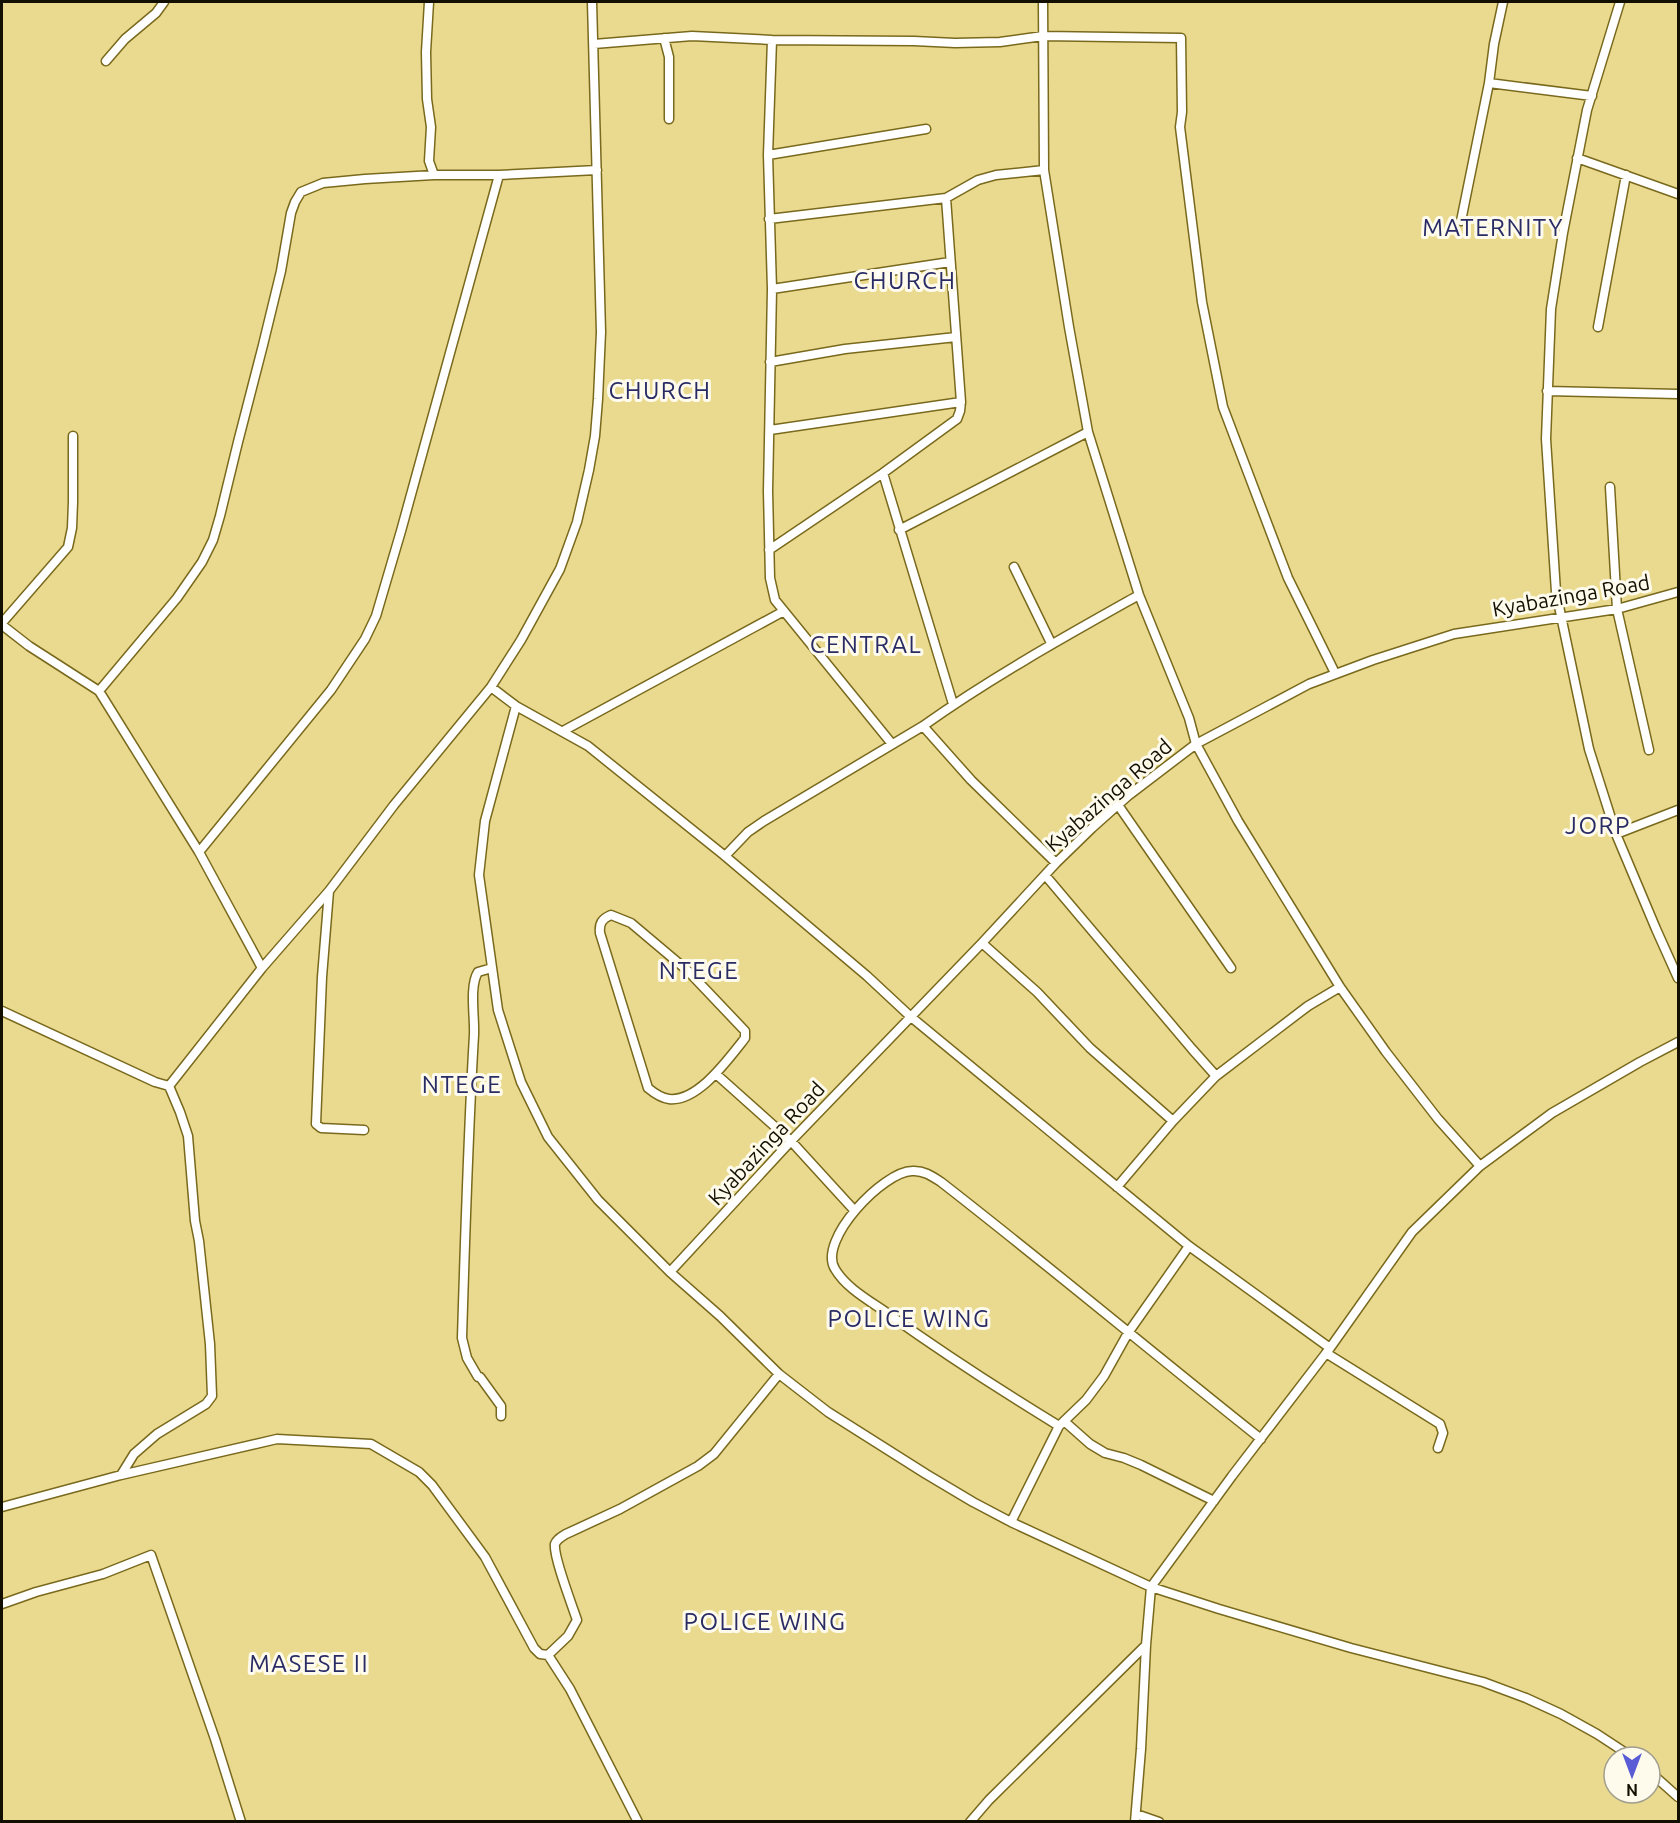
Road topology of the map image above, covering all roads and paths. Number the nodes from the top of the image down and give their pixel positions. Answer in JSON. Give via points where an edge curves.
{"nodes":[{"id":1,"x":164,"y":2,"type":"edge"},
{"id":2,"x":429,"y":2,"type":"edge"},
{"id":3,"x":592,"y":2,"type":"edge"},
{"id":4,"x":1043,"y":2,"type":"edge"},
{"id":5,"x":1503,"y":2,"type":"edge"},
{"id":6,"x":1620,"y":2,"type":"edge"},
{"id":7,"x":1043,"y":36,"type":"junction"},
{"id":8,"x":664,"y":38,"type":"junction"},
{"id":9,"x":772,"y":40,"type":"junction"},
{"id":10,"x":594,"y":44,"type":"junction"},
{"id":11,"x":106,"y":61,"type":"dead end"},
{"id":12,"x":1489,"y":83,"type":"junction"},
{"id":13,"x":1592,"y":96,"type":"junction"},
{"id":14,"x":669,"y":119,"type":"dead end"},
{"id":15,"x":926,"y":129,"type":"dead end"},
{"id":16,"x":768,"y":155,"type":"junction"},
{"id":17,"x":1577,"y":158,"type":"junction"},
{"id":18,"x":597,"y":170,"type":"junction"},
{"id":19,"x":1044,"y":170,"type":"junction"},
{"id":20,"x":434,"y":175,"type":"junction"},
{"id":21,"x":500,"y":175,"type":"junction"},
{"id":22,"x":1626,"y":175,"type":"junction"},
{"id":23,"x":1678,"y":194,"type":"edge"},
{"id":24,"x":946,"y":198,"type":"junction"},
{"id":25,"x":769,"y":219,"type":"junction"},
{"id":26,"x":1461,"y":221,"type":"dead end"},
{"id":27,"x":950,"y":262,"type":"junction"},
{"id":28,"x":772,"y":289,"type":"junction"},
{"id":29,"x":1598,"y":327,"type":"dead end"},
{"id":30,"x":956,"y":337,"type":"junction"},
{"id":31,"x":770,"y":362,"type":"junction"},
{"id":32,"x":1547,"y":391,"type":"junction"},
{"id":33,"x":1678,"y":394,"type":"edge"},
{"id":34,"x":961,"y":402,"type":"junction"},
{"id":35,"x":770,"y":430,"type":"junction"},
{"id":36,"x":1088,"y":432,"type":"junction"},
{"id":37,"x":73,"y":436,"type":"dead end"},
{"id":38,"x":883,"y":473,"type":"junction"},
{"id":39,"x":1610,"y":487,"type":"dead end"},
{"id":40,"x":899,"y":530,"type":"junction"},
{"id":41,"x":769,"y":550,"type":"junction"},
{"id":42,"x":1014,"y":567,"type":"dead end"},
{"id":43,"x":1678,"y":592,"type":"edge"},
{"id":44,"x":1139,"y":595,"type":"junction"},
{"id":45,"x":1617,"y":609,"type":"junction"},
{"id":46,"x":784,"y":611,"type":"junction"},
{"id":47,"x":1560,"y":617,"type":"junction"},
{"id":48,"x":2,"y":624,"type":"edge"},
{"id":49,"x":1052,"y":643,"type":"junction"},
{"id":50,"x":1335,"y":672,"type":"junction"},
{"id":51,"x":491,"y":687,"type":"junction"},
{"id":52,"x":99,"y":691,"type":"junction"},
{"id":53,"x":953,"y":704,"type":"junction"},
{"id":54,"x":516,"y":706,"type":"junction"},
{"id":55,"x":924,"y":726,"type":"junction"},
{"id":56,"x":563,"y":730,"type":"junction"},
{"id":57,"x":892,"y":744,"type":"junction"},
{"id":58,"x":1196,"y":744,"type":"junction"},
{"id":59,"x":1649,"y":750,"type":"dead end"},
{"id":60,"x":1118,"y":805,"type":"junction"},
{"id":61,"x":1678,"y":810,"type":"edge"},
{"id":62,"x":1616,"y":834,"type":"junction"},
{"id":63,"x":199,"y":852,"type":"junction"},
{"id":64,"x":724,"y":856,"type":"junction"},
{"id":65,"x":1056,"y":863,"type":"junction"},
{"id":66,"x":1045,"y":875,"type":"junction"},
{"id":67,"x":329,"y":891,"type":"junction"},
{"id":68,"x":982,"y":943,"type":"junction"},
{"id":69,"x":262,"y":968,"type":"junction"},
{"id":70,"x":492,"y":968,"type":"junction"},
{"id":71,"x":1231,"y":968,"type":"dead end"},
{"id":72,"x":1678,"y":978,"type":"edge"},
{"id":73,"x":1340,"y":987,"type":"junction"},
{"id":74,"x":2,"y":1011,"type":"edge"},
{"id":75,"x":911,"y":1017,"type":"junction"},
{"id":76,"x":1678,"y":1041,"type":"edge"},
{"id":77,"x":716,"y":1074,"type":"junction"},
{"id":78,"x":1216,"y":1076,"type":"junction"},
{"id":79,"x":169,"y":1086,"type":"junction"},
{"id":80,"x":1173,"y":1121,"type":"junction"},
{"id":81,"x":364,"y":1130,"type":"dead end"},
{"id":82,"x":791,"y":1141,"type":"junction"},
{"id":83,"x":1480,"y":1166,"type":"junction"},
{"id":84,"x":1117,"y":1187,"type":"junction"},
{"id":85,"x":854,"y":1210,"type":"junction"},
{"id":86,"x":1190,"y":1246,"type":"junction"},
{"id":87,"x":670,"y":1272,"type":"junction"},
{"id":88,"x":1128,"y":1333,"type":"junction"},
{"id":89,"x":1328,"y":1350,"type":"junction"},
{"id":90,"x":779,"y":1374,"type":"junction"},
{"id":91,"x":501,"y":1416,"type":"dead end"},
{"id":92,"x":1061,"y":1424,"type":"junction"},
{"id":93,"x":1261,"y":1439,"type":"junction"},
{"id":94,"x":1438,"y":1448,"type":"dead end"},
{"id":95,"x":121,"y":1474,"type":"junction"},
{"id":96,"x":1214,"y":1501,"type":"junction"},
{"id":97,"x":2,"y":1507,"type":"edge"},
{"id":98,"x":1011,"y":1522,"type":"junction"},
{"id":99,"x":1151,"y":1587,"type":"junction"},
{"id":100,"x":2,"y":1604,"type":"edge"},
{"id":101,"x":1146,"y":1645,"type":"junction"},
{"id":102,"x":548,"y":1655,"type":"junction"},
{"id":103,"x":1614,"y":1745,"type":"edge"},
{"id":104,"x":1662,"y":1783,"type":"edge"},
{"id":105,"x":1678,"y":1797,"type":"edge"},
{"id":106,"x":1136,"y":1818,"type":"edge"},
{"id":107,"x":241,"y":1821,"type":"edge"},
{"id":108,"x":638,"y":1821,"type":"edge"},
{"id":109,"x":970,"y":1821,"type":"edge"},
{"id":110,"x":1159,"y":1821,"type":"edge"}],
"edges":[{"from":1,"to":11,"type":"street"},
{"from":2,"to":20,"type":"street","via":[[427,99],[431,127],[429,161]]},
{"from":3,"to":10,"type":"street"},
{"from":4,"to":7,"type":"street"},
{"from":5,"to":12,"type":"street"},
{"from":6,"to":13,"type":"street"},
{"from":7,"to":9,"type":"street","via":[[954,44]]},
{"from":7,"to":19,"type":"street"},
{"from":7,"to":50,"type":"street","via":[[1181,38],[1180,127],[1202,302],[1224,407],[1288,578]]},
{"from":8,"to":9,"type":"street"},
{"from":8,"to":10,"type":"street"},
{"from":8,"to":14,"type":"street","via":[[669,57]]},
{"from":9,"to":16,"type":"street"},
{"from":10,"to":18,"type":"street"},
{"from":12,"to":13,"type":"street"},
{"from":12,"to":26,"type":"street"},
{"from":13,"to":17,"type":"street"},
{"from":15,"to":16,"type":"street"},
{"from":16,"to":25,"type":"street"},
{"from":17,"to":22,"type":"street"},
{"from":17,"to":32,"type":"street","via":[[1551,309]]},
{"from":18,"to":21,"type":"street"},
{"from":18,"to":51,"type":"street","via":[[601,332],[589,470],[577,522],[560,569]]},
{"from":19,"to":24,"type":"street","via":[[978,180]]},
{"from":19,"to":36,"type":"street"},
{"from":20,"to":21,"type":"street"},
{"from":20,"to":52,"type":"street","via":[[322,183],[301,192],[291,213],[281,271],[213,540],[177,598]]},
{"from":21,"to":63,"type":"street","via":[[375,616],[331,690]]},
{"from":22,"to":23,"type":"street"},
{"from":22,"to":29,"type":"street"},
{"from":24,"to":25,"type":"street"},
{"from":24,"to":27,"type":"street"},
{"from":25,"to":28,"type":"street"},
{"from":27,"to":28,"type":"street"},
{"from":27,"to":30,"type":"street"},
{"from":28,"to":31,"type":"street"},
{"from":30,"to":31,"type":"street","via":[[844,349]]},
{"from":30,"to":34,"type":"street"},
{"from":31,"to":35,"type":"street"},
{"from":32,"to":33,"type":"street"},
{"from":32,"to":47,"type":"street","via":[[1546,440]]},
{"from":34,"to":35,"type":"street"},
{"from":34,"to":38,"type":"street","via":[[957,419]]},
{"from":35,"to":41,"type":"street"},
{"from":36,"to":40,"type":"street"},
{"from":36,"to":44,"type":"street"},
{"from":37,"to":48,"type":"street","via":[[73,511],[68,547]]},
{"from":38,"to":40,"type":"street"},
{"from":38,"to":41,"type":"street"},
{"from":39,"to":45,"type":"street"},
{"from":40,"to":53,"type":"street"},
{"from":41,"to":46,"type":"street","via":[[772,591]]},
{"from":42,"to":49,"type":"street"},
{"from":43,"to":45,"type":"street","name":"Kyabazinga Road"},
{"from":44,"to":49,"type":"street"},
{"from":44,"to":58,"type":"street","via":[[1190,718]]},
{"from":45,"to":47,"type":"street","name":"Kyabazinga Road"},
{"from":45,"to":59,"type":"street"},
{"from":46,"to":56,"type":"street"},
{"from":46,"to":57,"type":"street"},
{"from":47,"to":50,"type":"street","name":"Kyabazinga Road","via":[[1454,634]]},
{"from":47,"to":62,"type":"street","via":[[1589,749]]},
{"from":48,"to":52,"type":"street"},
{"from":49,"to":53,"type":"street"},
{"from":50,"to":58,"type":"street","name":"Kyabazinga Road"},
{"from":51,"to":54,"type":"street"},
{"from":51,"to":67,"type":"street"},
{"from":52,"to":63,"type":"street"},
{"from":53,"to":55,"type":"street"},
{"from":54,"to":56,"type":"street"},
{"from":54,"to":70,"type":"street","via":[[486,821],[479,875]]},
{"from":55,"to":57,"type":"street"},
{"from":55,"to":65,"type":"street","via":[[971,780]]},
{"from":56,"to":64,"type":"street"},
{"from":57,"to":64,"type":"street","via":[[764,821]]},
{"from":58,"to":60,"type":"street","name":"Kyabazinga Road"},
{"from":58,"to":73,"type":"street","via":[[1238,821]]},
{"from":60,"to":65,"type":"street","name":"Kyabazinga Road"},
{"from":60,"to":71,"type":"street"},
{"from":61,"to":62,"type":"street"},
{"from":62,"to":72,"type":"street"},
{"from":63,"to":69,"type":"street"},
{"from":64,"to":75,"type":"street"},
{"from":65,"to":66,"type":"street","name":"Kyabazinga Road"},
{"from":66,"to":68,"type":"street","name":"Kyabazinga Road"},
{"from":66,"to":78,"type":"street"},
{"from":67,"to":69,"type":"street"},
{"from":67,"to":81,"type":"street","via":[[315,1124],[321,1128]]},
{"from":68,"to":75,"type":"street","name":"Kyabazinga Road"},
{"from":68,"to":80,"type":"street","via":[[1037,992],[1090,1048]]},
{"from":69,"to":79,"type":"street"},
{"from":70,"to":87,"type":"street","via":[[498,1010],[521,1082],[548,1137],[598,1200]]},
{"from":70,"to":91,"type":"street","via":[[478,972],[474,981],[462,1338],[467,1359],[501,1406]]},
{"from":73,"to":78,"type":"street","via":[[1308,1006]]},
{"from":73,"to":83,"type":"street","via":[[1438,1119]]},
{"from":74,"to":79,"type":"street"},
{"from":75,"to":82,"type":"street","name":"Kyabazinga Road"},
{"from":75,"to":84,"type":"street"},
{"from":76,"to":83,"type":"street","via":[[1552,1113]]},
{"from":77,"to":77,"type":"street","via":[[678,1099],[657,1095],[648,1088],[600,933],[603,919],[611,915],[631,923],[688,970],[742,1027],[742,1042]]},
{"from":77,"to":82,"type":"street"},
{"from":78,"to":80,"type":"street"},
{"from":79,"to":95,"type":"street","via":[[188,1136],[212,1396],[207,1404],[157,1434],[134,1454]]},
{"from":80,"to":84,"type":"street"},
{"from":82,"to":85,"type":"street"},
{"from":82,"to":87,"type":"street","name":"Kyabazinga Road"},
{"from":83,"to":89,"type":"street","via":[[1412,1233]]},
{"from":84,"to":86,"type":"street"},
{"from":85,"to":88,"type":"street","via":[[900,1173],[925,1173]]},
{"from":85,"to":92,"type":"street","via":[[834,1240],[831,1256],[833,1268],[842,1279],[929,1344]]},
{"from":86,"to":88,"type":"street"},
{"from":86,"to":89,"type":"street"},
{"from":87,"to":90,"type":"street"},
{"from":88,"to":92,"type":"street","via":[[1104,1376]]},
{"from":88,"to":93,"type":"street"},
{"from":89,"to":93,"type":"street"},
{"from":89,"to":94,"type":"street","via":[[1440,1424],[1443,1433]]},
{"from":90,"to":98,"type":"street","via":[[878,1445]]},
{"from":90,"to":102,"type":"street","via":[[706,1460],[558,1539],[556,1554],[577,1620],[568,1636]]},
{"from":92,"to":96,"type":"street","via":[[1105,1453],[1141,1465]]},
{"from":92,"to":98,"type":"street"},
{"from":93,"to":96,"type":"street"},
{"from":95,"to":97,"type":"street"},
{"from":95,"to":102,"type":"street","via":[[277,1439],[371,1444],[419,1472],[432,1485],[486,1557],[534,1648]]},
{"from":96,"to":99,"type":"street"},
{"from":98,"to":99,"type":"street"},
{"from":99,"to":101,"type":"street"},
{"from":99,"to":103,"type":"street","via":[[1297,1632],[1483,1682],[1561,1714]]},
{"from":100,"to":107,"type":"street","via":[[151,1556]]},
{"from":101,"to":106,"type":"street"},
{"from":101,"to":109,"type":"street"},
{"from":102,"to":108,"type":"street","via":[[570,1689]]},
{"from":104,"to":105,"type":"street"},
{"from":106,"to":110,"type":"street"}]}
